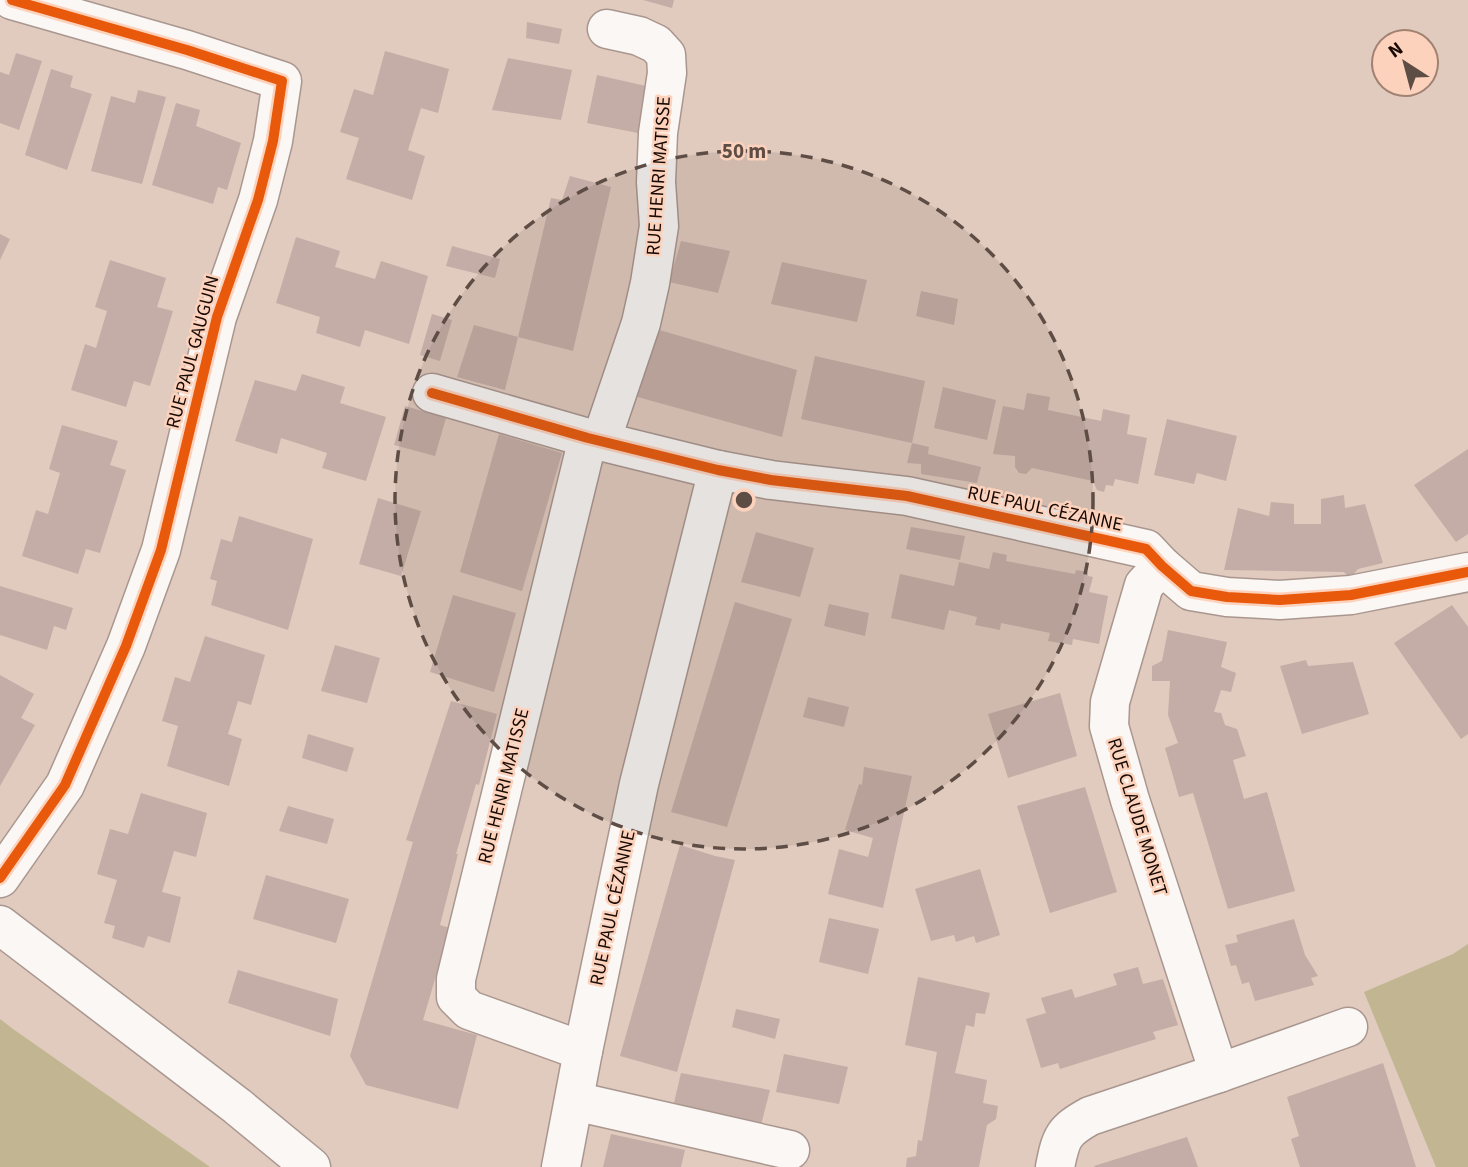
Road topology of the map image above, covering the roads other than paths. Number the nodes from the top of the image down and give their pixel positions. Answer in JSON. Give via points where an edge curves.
{"nodes":[{"id":1,"x":12,"y":0,"type":"edge"},
{"id":2,"x":607,"y":29,"type":"dead end"},
{"id":3,"x":432,"y":393,"type":"dead end"},
{"id":4,"x":594,"y":440,"type":"junction"},
{"id":5,"x":718,"y":470,"type":"junction"},
{"id":6,"x":1162,"y":566,"type":"junction"},
{"id":7,"x":1468,"y":572,"type":"edge"},
{"id":8,"x":0,"y":878,"type":"edge"},
{"id":9,"x":0,"y":925,"type":"edge"},
{"id":10,"x":1348,"y":1027,"type":"dead end"},
{"id":11,"x":583,"y":1051,"type":"junction"},
{"id":12,"x":1219,"y":1073,"type":"junction"},
{"id":13,"x":574,"y":1101,"type":"junction"},
{"id":14,"x":237,"y":1106,"type":"junction"},
{"id":15,"x":789,"y":1150,"type":"dead end"},
{"id":16,"x":311,"y":1167,"type":"edge"},
{"id":17,"x":340,"y":1167,"type":"edge"},
{"id":18,"x":561,"y":1167,"type":"edge"},
{"id":19,"x":1055,"y":1167,"type":"edge"}],
"edges":[{"from":1,"to":8,"type":"street","name":"RUE PAUL GAUGUIN","via":[[282,81],[258,200],[217,317],[161,550],[127,646],[65,785]]},
{"from":2,"to":4,"type":"street","name":"RUE HENRI MATISSE","via":[[656,44],[666,55],[667,73],[658,133],[659,226],[650,283],[641,323]]},
{"from":3,"to":4,"type":"street","name":"RUE PAUL CÉZANNE"},
{"from":4,"to":5,"type":"street","name":"RUE PAUL CÉZANNE"},
{"from":4,"to":11,"type":"street","name":"RUE HENRI MATISSE","via":[[456,979],[456,997],[468,1010]]},
{"from":5,"to":6,"type":"street","name":"RUE PAUL CÉZANNE","via":[[908,496],[1146,549]]},
{"from":5,"to":11,"type":"street","name":"RUE PAUL CÉZANNE","via":[[639,784]]},
{"from":6,"to":7,"type":"street","name":"RUE PAUL CÉZANNE","via":[[1191,591],[1280,600],[1351,595]]},
{"from":6,"to":12,"type":"street","name":"RUE CLAUDE MONET","via":[[1144,585],[1110,702],[1109,726]]},
{"from":9,"to":14,"type":"street"},
{"from":10,"to":12,"type":"street"},
{"from":11,"to":13,"type":"street","name":"RUE PAUL CÉZANNE"},
{"from":12,"to":19,"type":"street","via":[[1090,1115],[1064,1134]]},
{"from":13,"to":15,"type":"street"},
{"from":13,"to":18,"type":"street","name":"RUE PAUL CÉZANNE"},
{"from":14,"to":16,"type":"street"},
{"from":14,"to":17,"type":"street"}]}
